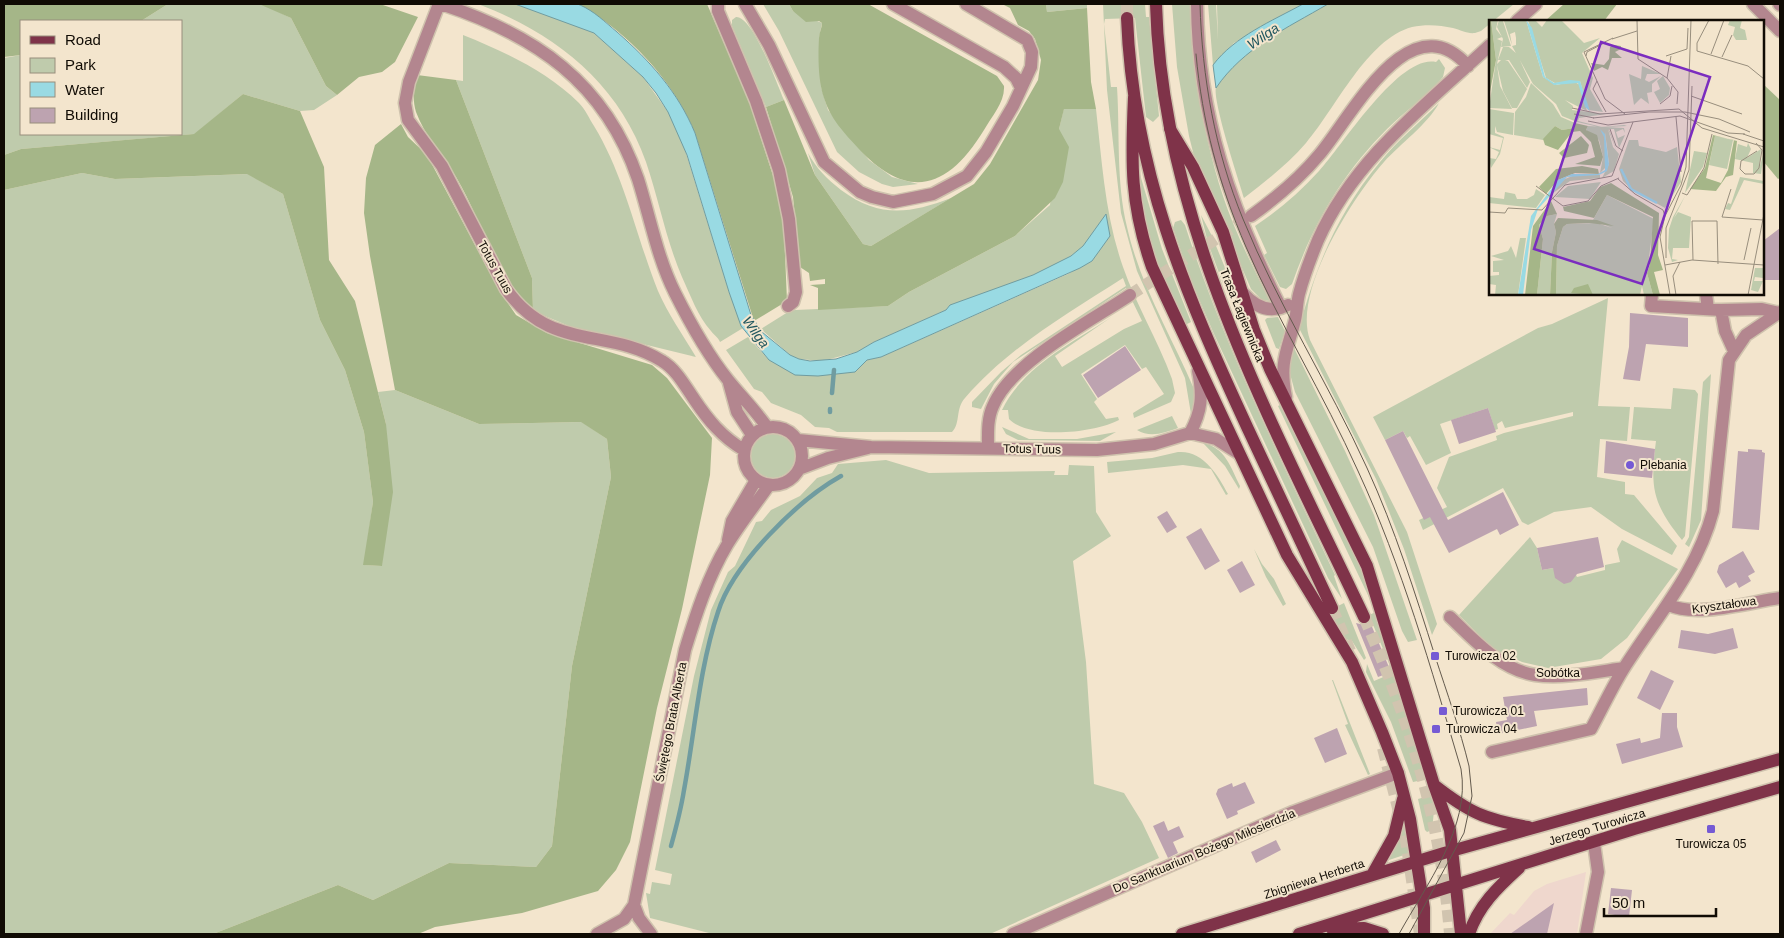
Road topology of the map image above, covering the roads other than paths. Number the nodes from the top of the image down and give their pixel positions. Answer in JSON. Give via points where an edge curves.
{"nodes":[{"id":1,"x":440,"y":4,"type":"edge"},
{"id":2,"x":718,"y":4,"type":"edge"},
{"id":3,"x":745,"y":4,"type":"edge"},
{"id":4,"x":893,"y":4,"type":"edge"},
{"id":5,"x":966,"y":4,"type":"edge"},
{"id":6,"x":1156,"y":4,"type":"edge"},
{"id":7,"x":1197,"y":4,"type":"edge"},
{"id":8,"x":1536,"y":4,"type":"edge"},
{"id":9,"x":1753,"y":4,"type":"edge"},
{"id":10,"x":1127,"y":18,"type":"tunnel mouth"},
{"id":11,"x":1519,"y":19,"type":"edge"},
{"id":12,"x":1780,"y":30,"type":"edge"},
{"id":13,"x":1489,"y":46,"type":"edge"},
{"id":14,"x":1468,"y":66,"type":"junction"},
{"id":15,"x":1021,"y":88,"type":"junction"},
{"id":16,"x":1134,"y":97,"type":"junction"},
{"id":17,"x":1170,"y":129,"type":"junction"},
{"id":18,"x":1251,"y":216,"type":"tunnel mouth"},
{"id":19,"x":1243,"y":293,"type":"junction"},
{"id":20,"x":1130,"y":295,"type":"tunnel mouth"},
{"id":21,"x":1299,"y":295,"type":"junction"},
{"id":22,"x":1652,"y":295,"type":"edge"},
{"id":23,"x":1706,"y":295,"type":"edge"},
{"id":24,"x":788,"y":306,"type":"dead end"},
{"id":25,"x":1281,"y":308,"type":"junction"},
{"id":26,"x":1708,"y":308,"type":"junction"},
{"id":27,"x":1721,"y":310,"type":"junction"},
{"id":28,"x":1780,"y":312,"type":"edge"},
{"id":29,"x":1734,"y":351,"type":"junction"},
{"id":30,"x":1197,"y":366,"type":"junction"},
{"id":31,"x":728,"y":380,"type":"junction"},
{"id":32,"x":1287,"y":402,"type":"junction"},
{"id":33,"x":767,"y":427,"type":"junction"},
{"id":34,"x":1190,"y":433,"type":"junction"},
{"id":35,"x":752,"y":435,"type":"junction"},
{"id":36,"x":798,"y":440,"type":"junction"},
{"id":37,"x":871,"y":447,"type":"junction"},
{"id":38,"x":988,"y":448,"type":"junction"},
{"id":39,"x":744,"y":450,"type":"junction"},
{"id":40,"x":1238,"y":453,"type":"junction"},
{"id":41,"x":799,"y":469,"type":"junction"},
{"id":42,"x":756,"y":480,"type":"junction"},
{"id":43,"x":769,"y":485,"type":"junction"},
{"id":44,"x":727,"y":545,"type":"junction"},
{"id":45,"x":1780,"y":598,"type":"edge"},
{"id":46,"x":1669,"y":605,"type":"junction"},
{"id":47,"x":1332,"y":608,"type":"tunnel mouth"},
{"id":48,"x":1450,"y":617,"type":"dead end"},
{"id":49,"x":1364,"y":618,"type":"tunnel mouth"},
{"id":50,"x":1624,"y":668,"type":"junction"},
{"id":51,"x":1492,"y":752,"type":"dead end"},
{"id":52,"x":1780,"y":759,"type":"edge"},
{"id":53,"x":1398,"y":773,"type":"junction"},
{"id":54,"x":1434,"y":785,"type":"junction"},
{"id":55,"x":1780,"y":788,"type":"edge"},
{"id":56,"x":1404,"y":793,"type":"junction"},
{"id":57,"x":1533,"y":828,"type":"junction"},
{"id":58,"x":1594,"y":842,"type":"junction"},
{"id":59,"x":1454,"y":850,"type":"junction"},
{"id":60,"x":1417,"y":861,"type":"junction"},
{"id":61,"x":1523,"y":865,"type":"junction"},
{"id":62,"x":1372,"y":875,"type":"junction"},
{"id":63,"x":1457,"y":885,"type":"junction"},
{"id":64,"x":1422,"y":896,"type":"junction"},
{"id":65,"x":634,"y":905,"type":"junction"},
{"id":66,"x":1317,"y":929,"type":"junction"},
{"id":67,"x":598,"y":934,"type":"edge"},
{"id":68,"x":652,"y":934,"type":"edge"},
{"id":69,"x":1013,"y":934,"type":"edge"},
{"id":70,"x":1182,"y":934,"type":"edge"},
{"id":71,"x":1298,"y":934,"type":"edge"},
{"id":72,"x":1383,"y":934,"type":"edge"},
{"id":73,"x":1424,"y":934,"type":"edge"},
{"id":74,"x":1461,"y":934,"type":"edge"},
{"id":75,"x":1469,"y":934,"type":"edge"},
{"id":76,"x":1586,"y":934,"type":"edge"}],
"edges":[{"from":1,"to":31,"type":"street","via":[[505,29],[542,49],[600,104],[628,153],[661,260],[675,293]]},
{"from":1,"to":39,"type":"street","name":"Totus Tuus","via":[[406,94],[408,120],[442,166],[498,275],[517,304],[552,329],[646,352],[664,362],[720,434]]},
{"from":2,"to":24,"type":"street","via":[[718,11],[756,101],[786,199],[796,292]]},
{"from":3,"to":15,"type":"street","via":[[769,45],[824,162],[848,184],[872,197],[893,202],[918,198],[945,189],[967,176],[986,152]]},
{"from":4,"to":15,"type":"street","via":[[1004,67]]},
{"from":5,"to":15,"type":"street","via":[[1027,40],[1032,59]]},
{"from":6,"to":17,"type":"main road","name":"Trasa Łagiewnicka","via":[[1161,72]]},
{"from":7,"to":25,"type":"street","via":[[1203,84],[1220,163],[1240,223]]},
{"from":8,"to":11,"type":"street"},
{"from":9,"to":12,"type":"street"},
{"from":10,"to":16,"type":"main road"},
{"from":13,"to":14,"type":"street"},
{"from":14,"to":18,"type":"street","via":[[1438,46],[1418,48],[1400,56],[1375,80],[1309,167]]},
{"from":14,"to":21,"type":"street","via":[[1392,137],[1354,180],[1322,232]]},
{"from":16,"to":30,"type":"main road","via":[[1131,165],[1139,227],[1158,282]]},
{"from":16,"to":47,"type":"main road","via":[[1151,183],[1181,278],[1215,359]]},
{"from":17,"to":19,"type":"main road","via":[[1193,166],[1223,232]]},
{"from":17,"to":49,"type":"main road","name":"Trasa Łagiewnicka","via":[[1185,198],[1225,314]]},
{"from":19,"to":25,"type":"street","via":[[1260,308]]},
{"from":19,"to":32,"type":"main road","via":[[1258,342]]},
{"from":20,"to":38,"type":"street","via":[[1050,348],[1012,378],[993,406]]},
{"from":21,"to":25,"type":"street"},
{"from":21,"to":32,"type":"street","via":[[1282,365]]},
{"from":22,"to":26,"type":"street","via":[[1651,306]]},
{"from":23,"to":26,"type":"street"},
{"from":26,"to":27,"type":"street"},
{"from":27,"to":28,"type":"street"},
{"from":27,"to":29,"type":"street","via":[[1725,331]]},
{"from":28,"to":29,"type":"street","via":[[1746,335]]},
{"from":29,"to":46,"type":"street","via":[[1727,371],[1713,511],[1702,544]]},
{"from":30,"to":34,"type":"street","via":[[1202,402]]},
{"from":30,"to":40,"type":"main road"},
{"from":31,"to":33,"type":"street"},
{"from":31,"to":35,"type":"street","via":[[738,412]]},
{"from":32,"to":54,"type":"main road","via":[[1368,566]]},
{"from":33,"to":35,"type":"street"},
{"from":33,"to":36,"type":"street","via":[[784,428]]},
{"from":34,"to":38,"type":"street","name":"Totus Tuus","via":[[1154,444],[1118,449]]},
{"from":34,"to":40,"type":"street","name":"Totus Tuus","via":[[1216,439]]},
{"from":35,"to":39,"type":"street"},
{"from":36,"to":37,"type":"street","name":"Totus Tuus"},
{"from":36,"to":41,"type":"street","via":[[803,455]]},
{"from":37,"to":38,"type":"street","name":"Totus Tuus"},
{"from":37,"to":41,"type":"street","name":"Totus Tuus"},
{"from":39,"to":42,"type":"street","via":[[746,467]]},
{"from":40,"to":53,"type":"main road","via":[[1291,562],[1352,662]]},
{"from":41,"to":43,"type":"street","via":[[786,482]]},
{"from":42,"to":43,"type":"street"},
{"from":42,"to":44,"type":"street","name":"Świętego Brata Alberta","via":[[732,521]]},
{"from":43,"to":44,"type":"street","name":"Świętego Brata Alberta"},
{"from":44,"to":65,"type":"street","name":"Świętego Brata Alberta","via":[[702,600],[685,650]]},
{"from":45,"to":46,"type":"street","name":"Kryształowa","via":[[1691,611]]},
{"from":46,"to":50,"type":"street"},
{"from":48,"to":50,"type":"street","name":"Sobótka","via":[[1495,657],[1535,675]]},
{"from":50,"to":51,"type":"street","via":[[1591,729]]},
{"from":52,"to":57,"type":"main road","name":"Jerzego Turowicza"},
{"from":53,"to":56,"type":"main road"},
{"from":53,"to":69,"type":"street","name":"Do Sanktuarium Bożego Miłosierdzia","via":[[1293,812]]},
{"from":54,"to":57,"type":"main road","via":[[1470,812]]},
{"from":54,"to":59,"type":"main road"},
{"from":55,"to":58,"type":"main road","name":"Jerzego Turowicza"},
{"from":56,"to":60,"type":"main road"},
{"from":56,"to":62,"type":"main road","via":[[1394,836]]},
{"from":57,"to":59,"type":"main road","name":"Jerzego Turowicza"},
{"from":58,"to":61,"type":"main road","name":"Jerzego Turowicza"},
{"from":58,"to":76,"type":"street","via":[[1598,872]]},
{"from":59,"to":60,"type":"main road","name":"Zbigniewa Herberta"},
{"from":59,"to":63,"type":"main road"},
{"from":60,"to":62,"type":"main road","name":"Zbigniewa Herberta"},
{"from":60,"to":64,"type":"main road"},
{"from":61,"to":63,"type":"main road","name":"Jerzego Turowicza"},
{"from":61,"to":75,"type":"main road","via":[[1494,891],[1476,915]]},
{"from":62,"to":70,"type":"main road","name":"Zbigniewa Herberta"},
{"from":63,"to":64,"type":"main road","name":"Jerzego Turowicza"},
{"from":63,"to":74,"type":"main road"},
{"from":64,"to":66,"type":"main road"},
{"from":64,"to":73,"type":"main road"},
{"from":65,"to":67,"type":"street","via":[[624,919]]},
{"from":65,"to":68,"type":"street","via":[[639,918]]},
{"from":66,"to":71,"type":"main road"},
{"from":66,"to":72,"type":"main road","via":[[1364,928]]}]}
